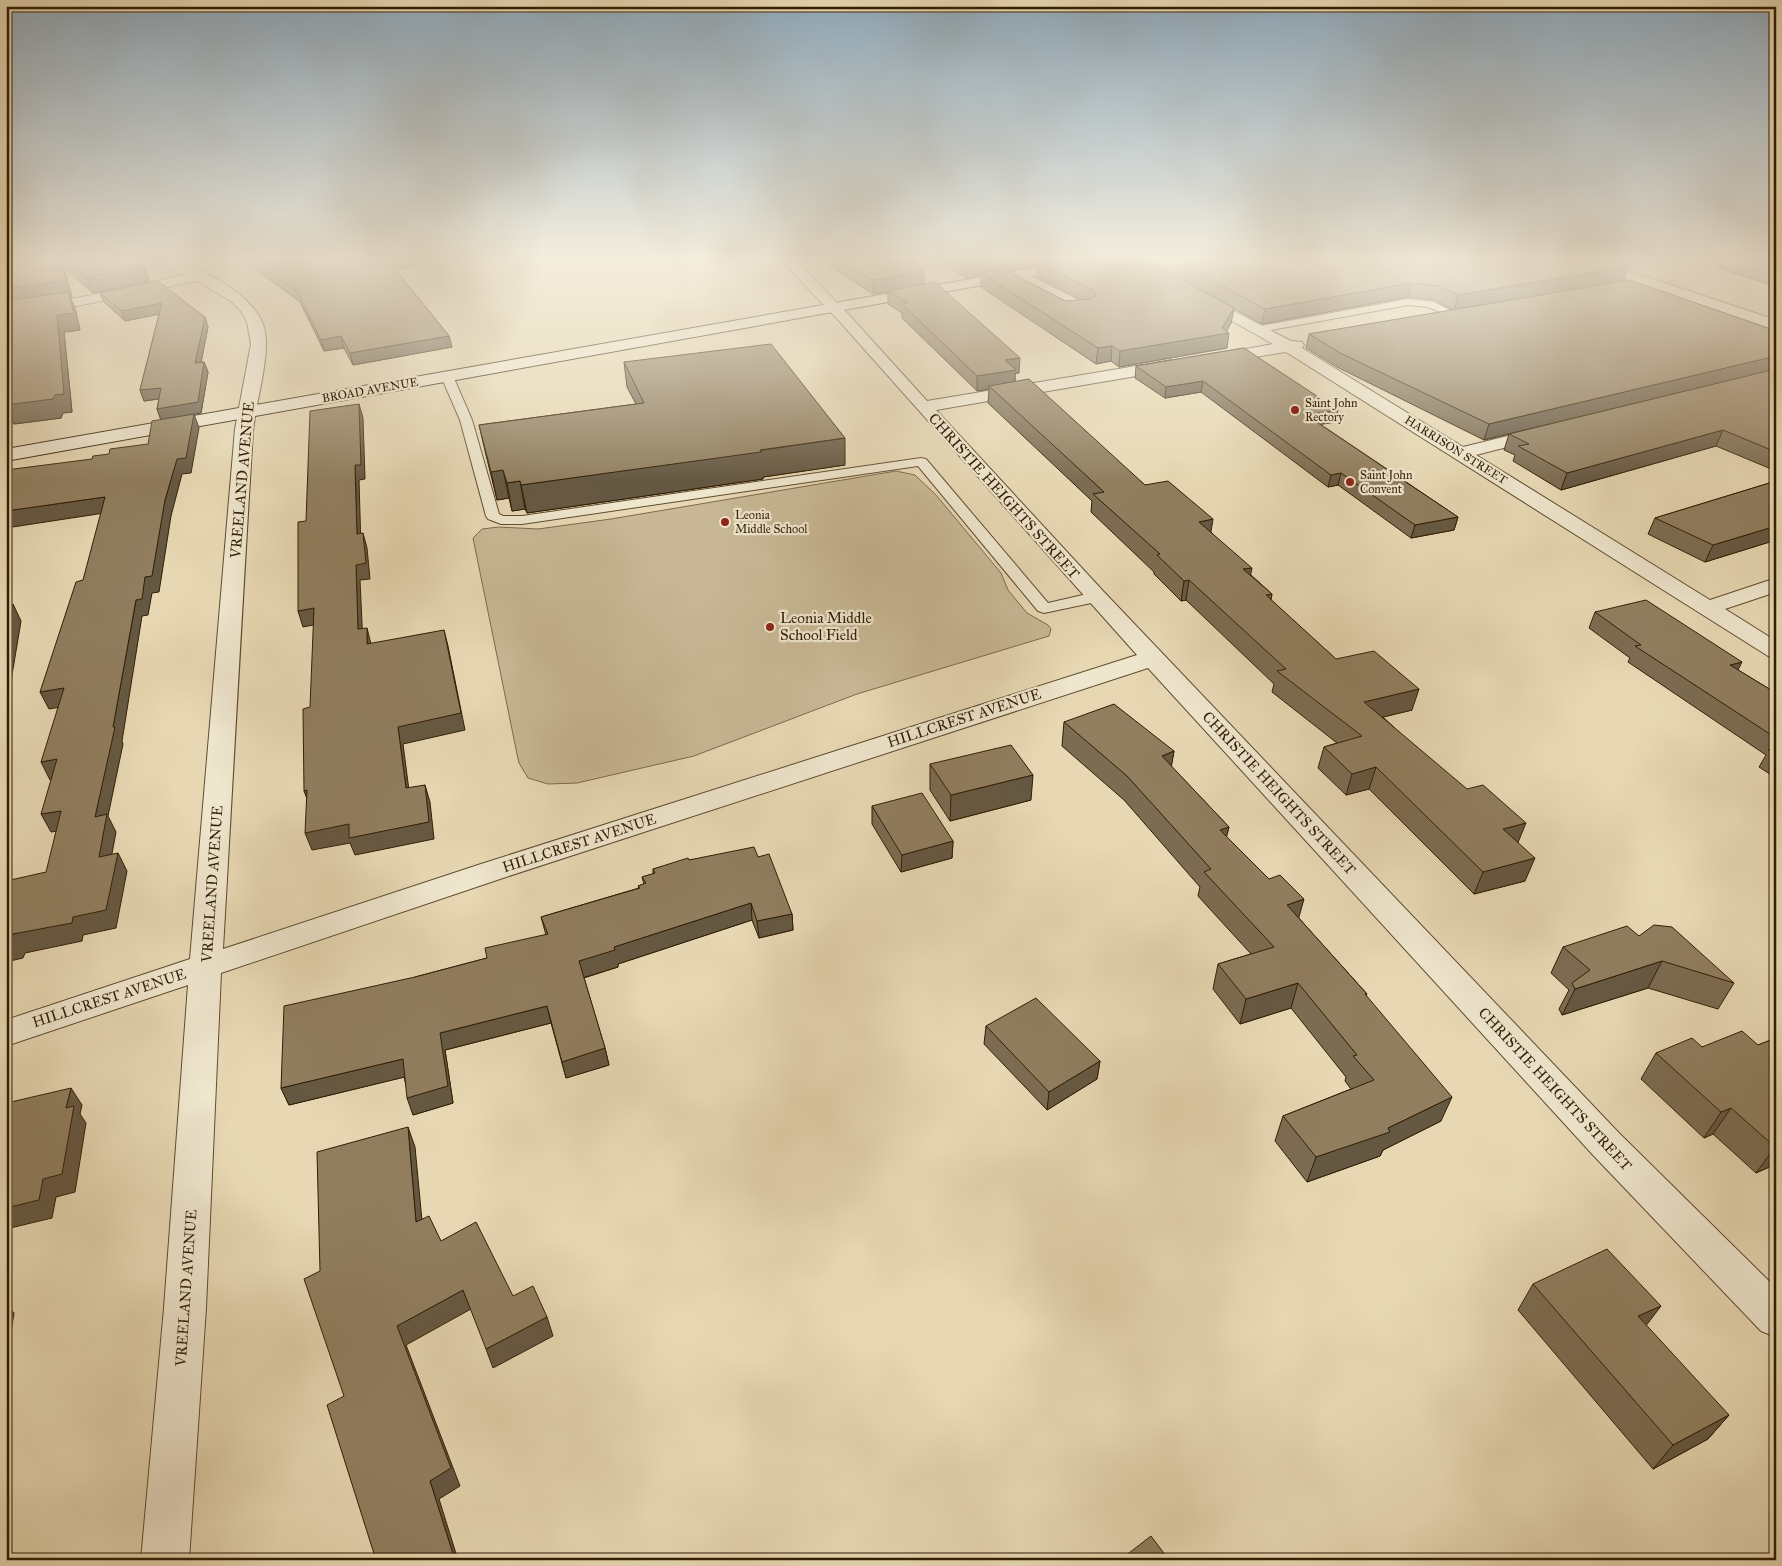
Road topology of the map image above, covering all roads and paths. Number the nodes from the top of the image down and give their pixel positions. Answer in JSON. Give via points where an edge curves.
{"nodes":[{"id":1,"x":258,"y":335,"type":"edge"},
{"id":2,"x":679,"y":335,"type":"edge"},
{"id":3,"x":858,"y":335,"type":"edge"},
{"id":4,"x":1270,"y":335,"type":"edge"},
{"id":5,"x":1316,"y":341,"type":"edge"},
{"id":6,"x":1288,"y":346,"type":"junction"},
{"id":7,"x":446,"y":376,"type":"junction"},
{"id":8,"x":923,"y":407,"type":"junction"},
{"id":9,"x":248,"y":411,"type":"junction"},
{"id":10,"x":1557,"y":429,"type":"edge"},
{"id":11,"x":1461,"y":453,"type":"junction"},
{"id":12,"x":6,"y":456,"type":"edge"},
{"id":13,"x":1776,"y":585,"type":"edge"},
{"id":14,"x":1096,"y":597,"type":"junction"},
{"id":15,"x":1707,"y":608,"type":"junction"},
{"id":16,"x":1776,"y":651,"type":"edge"},
{"id":17,"x":1153,"y":658,"type":"junction"},
{"id":18,"x":206,"y":966,"type":"junction"},
{"id":19,"x":6,"y":1033,"type":"edge"},
{"id":20,"x":1776,"y":1317,"type":"edge"},
{"id":21,"x":165,"y":1560,"type":"edge"}],
"edges":[{"from":1,"to":9,"type":"street","name":"VREELAND AVENUE"},
{"from":2,"to":7,"type":"street","name":"BROAD AVENUE"},
{"from":3,"to":8,"type":"street","name":"CHRISTIE HEIGHTS STREET"},
{"from":4,"to":6,"type":"street","name":"HARRISON STREET"},
{"from":5,"to":6,"type":"street"},
{"from":6,"to":8,"type":"street"},
{"from":6,"to":11,"type":"street","name":"HARRISON STREET"},
{"from":7,"to":9,"type":"street","name":"BROAD AVENUE"},
{"from":7,"to":14,"type":"lane","via":[[466,420],[494,516],[501,520],[522,520],[921,462],[1044,608]]},
{"from":8,"to":14,"type":"street","name":"CHRISTIE HEIGHTS STREET"},
{"from":9,"to":12,"type":"street","name":"BROAD AVENUE"},
{"from":9,"to":18,"type":"street","name":"VREELAND AVENUE"},
{"from":10,"to":11,"type":"street"},
{"from":11,"to":15,"type":"street","name":"HARRISON STREET"},
{"from":13,"to":15,"type":"street"},
{"from":14,"to":17,"type":"street","name":"CHRISTIE HEIGHTS STREET"},
{"from":15,"to":16,"type":"street","name":"HARRISON STREET"},
{"from":17,"to":18,"type":"street","name":"HILLCREST AVENUE"},
{"from":17,"to":20,"type":"street","name":"CHRISTIE HEIGHTS STREET","via":[[1606,1144]]},
{"from":18,"to":19,"type":"street","name":"HILLCREST AVENUE"},
{"from":18,"to":21,"type":"street","name":"VREELAND AVENUE","via":[[185,1308]]}]}
